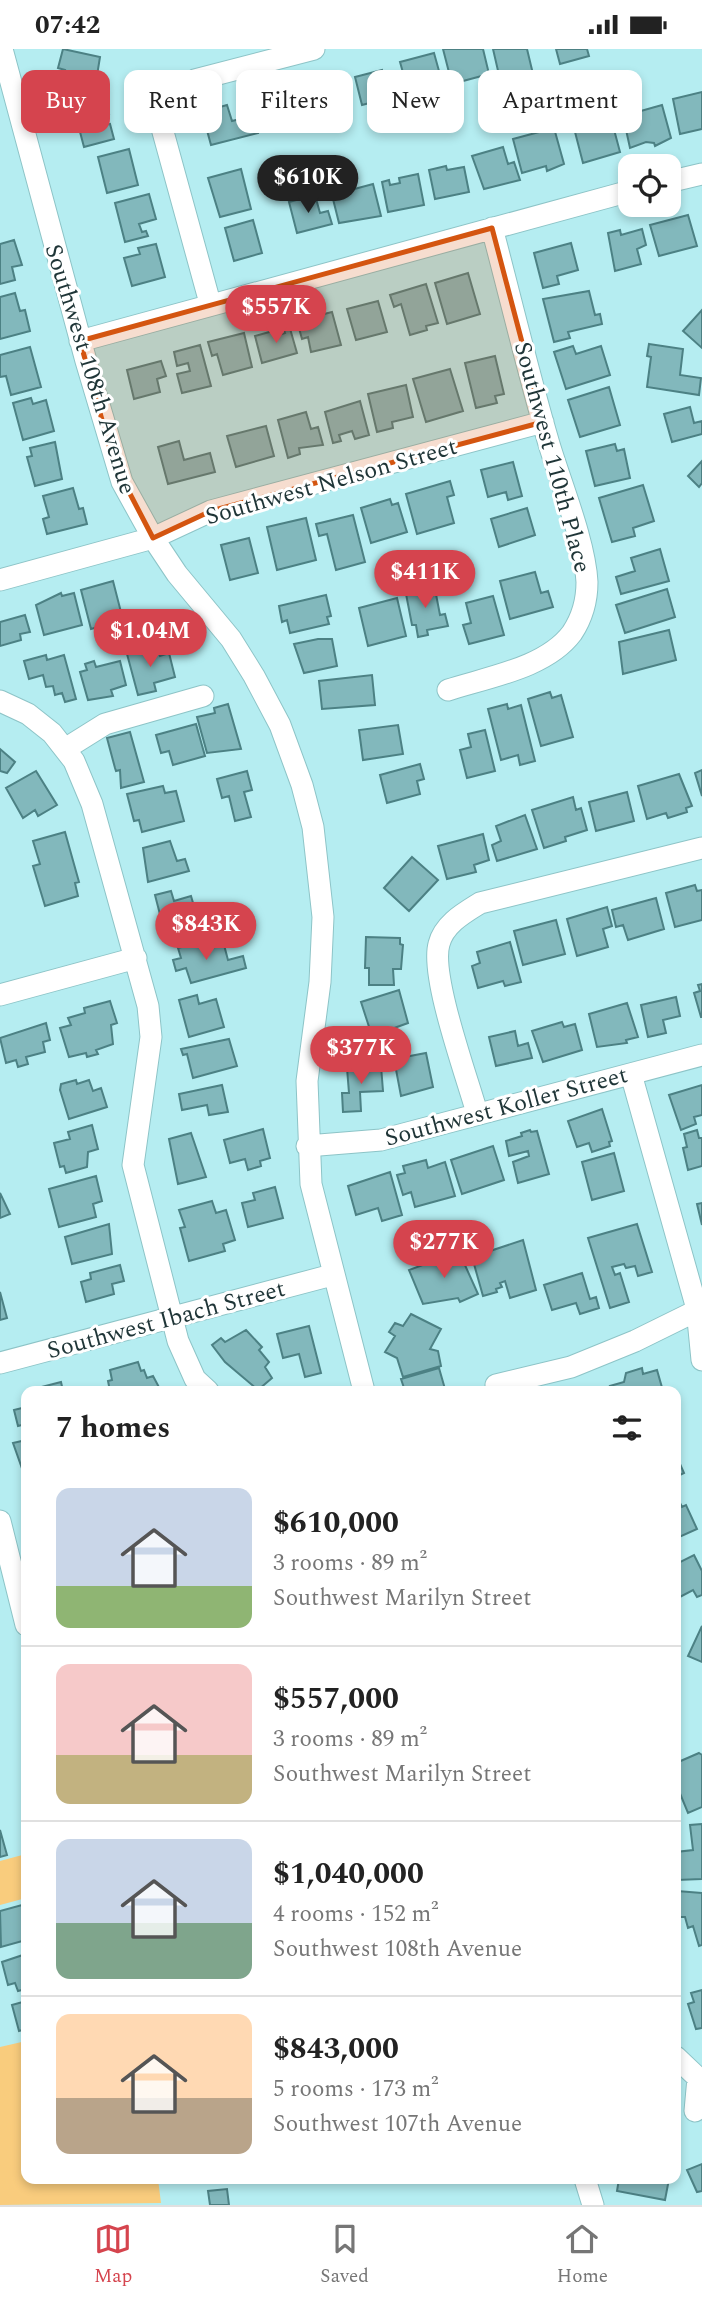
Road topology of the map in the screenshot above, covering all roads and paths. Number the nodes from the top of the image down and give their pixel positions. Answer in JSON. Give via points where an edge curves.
{"nodes":[{"id":1,"x":314,"y":49,"type":"edge"},
{"id":2,"x":3,"y":64,"type":"edge"},
{"id":3,"x":702,"y":174,"type":"edge"},
{"id":4,"x":681,"y":179,"type":"edge"},
{"id":5,"x":618,"y":194,"type":"edge"},
{"id":6,"x":492,"y":227,"type":"junction"},
{"id":7,"x":209,"y":303,"type":"junction"},
{"id":8,"x":80,"y":341,"type":"junction"},
{"id":9,"x":543,"y":422,"type":"junction"},
{"id":10,"x":153,"y":538,"type":"junction"},
{"id":11,"x":0,"y":580,"type":"edge"},
{"id":12,"x":449,"y":690,"type":"dead end"},
{"id":13,"x":203,"y":696,"type":"dead end"},
{"id":14,"x":0,"y":701,"type":"edge"},
{"id":15,"x":65,"y":750,"type":"junction"},
{"id":16,"x":702,"y":848,"type":"edge"},
{"id":17,"x":136,"y":958,"type":"junction"},
{"id":18,"x":0,"y":995,"type":"edge"},
{"id":19,"x":702,"y":1055,"type":"edge"},
{"id":20,"x":631,"y":1074,"type":"junction"},
{"id":21,"x":477,"y":1113,"type":"junction"},
{"id":22,"x":307,"y":1146,"type":"junction"},
{"id":23,"x":332,"y":1275,"type":"junction"},
{"id":24,"x":700,"y":1308,"type":"edge"},
{"id":25,"x":173,"y":1318,"type":"junction"},
{"id":26,"x":702,"y":1360,"type":"edge"},
{"id":27,"x":0,"y":1363,"type":"edge"},
{"id":28,"x":203,"y":1386,"type":"edge"},
{"id":29,"x":363,"y":1386,"type":"edge"},
{"id":30,"x":504,"y":1386,"type":"edge"},
{"id":31,"x":0,"y":1521,"type":"edge"},
{"id":32,"x":21,"y":1605,"type":"edge"},
{"id":33,"x":681,"y":2061,"type":"edge"},
{"id":34,"x":700,"y":2078,"type":"edge"},
{"id":35,"x":695,"y":2111,"type":"dead end"},
{"id":36,"x":587,"y":2184,"type":"edge"},
{"id":37,"x":593,"y":2205,"type":"edge"}],
"edges":[{"from":1,"to":7,"type":"street","via":[[195,80],[158,97],[160,121]]},
{"from":2,"to":8,"type":"street","name":"Southwest 108th Avenue"},
{"from":3,"to":4,"type":"street"},
{"from":5,"to":6,"type":"street"},
{"from":6,"to":7,"type":"street"},
{"from":6,"to":9,"type":"street","name":"Southwest 110th Place"},
{"from":7,"to":8,"type":"street"},
{"from":8,"to":10,"type":"street","name":"Southwest 108th Avenue","via":[[114,463],[128,499]]},
{"from":9,"to":10,"type":"street","name":"Southwest Nelson Street","via":[[211,511]]},
{"from":9,"to":12,"type":"street","name":"Southwest 110th Place","via":[[583,558],[584,610],[570,636],[538,660]]},
{"from":10,"to":11,"type":"street","name":"Southwest Nelson Street"},
{"from":10,"to":22,"type":"street","name":"Southwest 108th Avenue","via":[[231,639],[264,694],[290,749],[313,827],[323,918],[320,982],[308,1061]]},
{"from":13,"to":15,"type":"street","via":[[105,723]]},
{"from":14,"to":15,"type":"street","via":[[28,714]]},
{"from":15,"to":17,"type":"street","via":[[92,804]]},
{"from":16,"to":21,"type":"street","via":[[480,903],[443,934],[438,946],[440,979]]},
{"from":17,"to":18,"type":"street"},
{"from":17,"to":25,"type":"street","via":[[150,1037],[133,1165]]},
{"from":19,"to":20,"type":"street","name":"Southwest Koller Street"},
{"from":20,"to":21,"type":"street","name":"Southwest Koller Street"},
{"from":20,"to":24,"type":"street"},
{"from":21,"to":22,"type":"street","name":"Southwest Koller Street","via":[[381,1140]]},
{"from":22,"to":23,"type":"street","name":"Southwest 108th Avenue"},
{"from":23,"to":25,"type":"street","name":"Southwest Ibach Street"},
{"from":23,"to":29,"type":"street","name":"Southwest 108th Avenue"},
{"from":24,"to":26,"type":"street"},
{"from":24,"to":30,"type":"street","via":[[571,1367]]},
{"from":25,"to":27,"type":"street","name":"Southwest Ibach Street"},
{"from":25,"to":28,"type":"street","via":[[178,1341]]},
{"from":31,"to":32,"type":"street"},
{"from":33,"to":34,"type":"street"},
{"from":34,"to":35,"type":"street"},
{"from":36,"to":37,"type":"street"}]}
